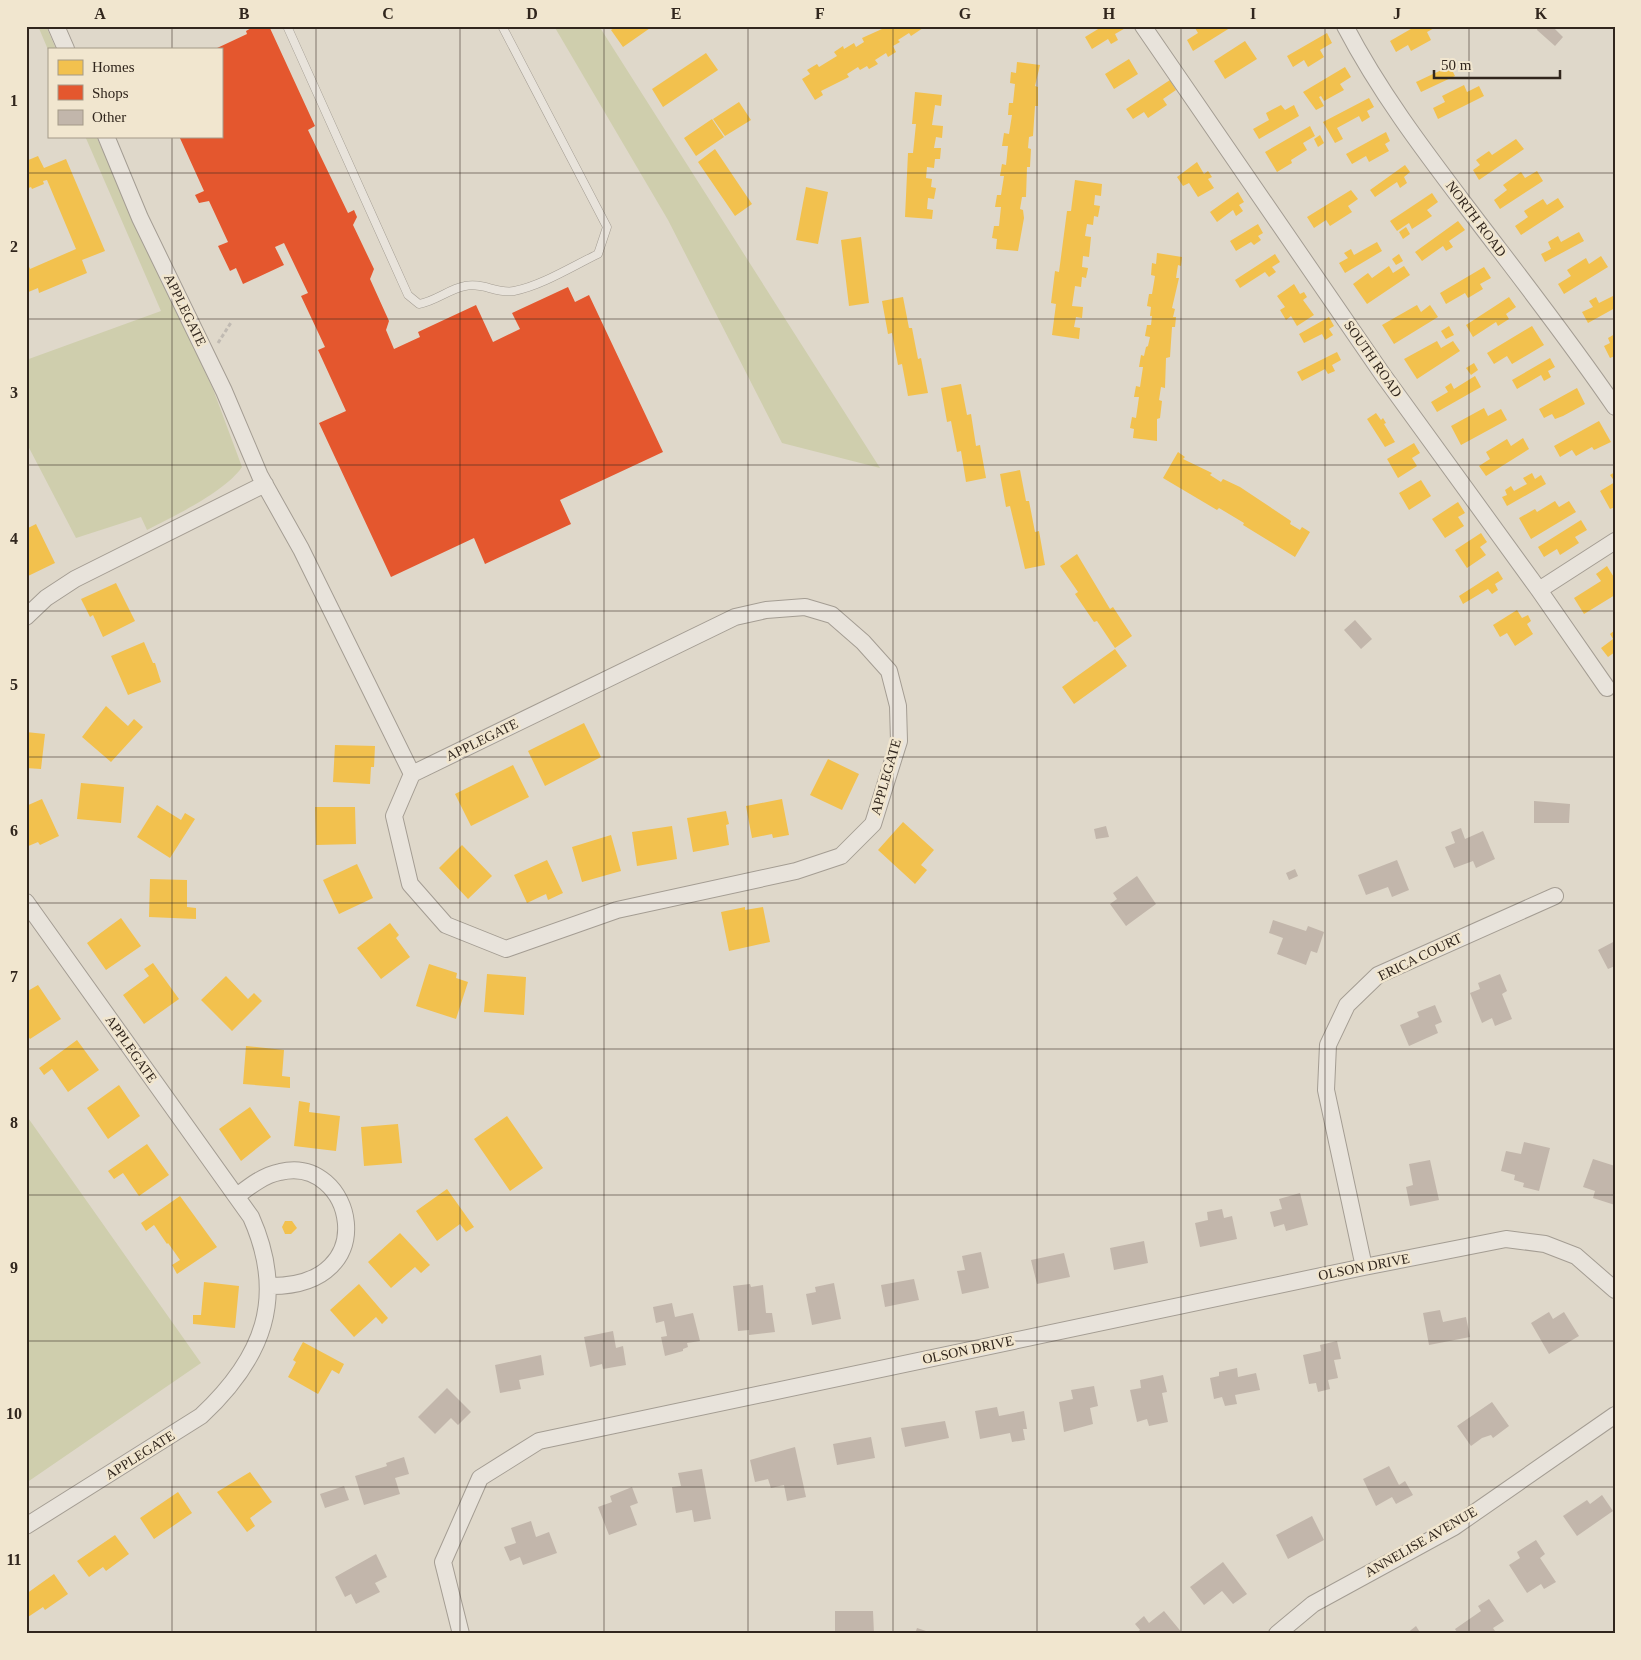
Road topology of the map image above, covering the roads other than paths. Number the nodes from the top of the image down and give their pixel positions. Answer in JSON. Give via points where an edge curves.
{"nodes":[{"id":1,"x":56,"y":26,"type":"edge"},
{"id":2,"x":287,"y":26,"type":"edge"},
{"id":3,"x":502,"y":26,"type":"edge"},
{"id":4,"x":1143,"y":26,"type":"edge"},
{"id":5,"x":1345,"y":26,"type":"edge"},
{"id":6,"x":66,"y":48,"type":"edge"},
{"id":7,"x":107,"y":138,"type":"edge"},
{"id":8,"x":1615,"y":407,"type":"edge"},
{"id":9,"x":265,"y":484,"type":"junction"},
{"id":10,"x":1615,"y":541,"type":"edge"},
{"id":11,"x":1539,"y":590,"type":"junction"},
{"id":12,"x":26,"y":617,"type":"edge"},
{"id":13,"x":1607,"y":688,"type":"dead end"},
{"id":14,"x":412,"y":774,"type":"junction"},
{"id":15,"x":1555,"y":896,"type":"dead end"},
{"id":16,"x":26,"y":902,"type":"edge"},
{"id":17,"x":237,"y":1196,"type":"junction"},
{"id":18,"x":1364,"y":1267,"type":"junction"},
{"id":19,"x":270,"y":1286,"type":"junction"},
{"id":20,"x":1615,"y":1290,"type":"edge"},
{"id":21,"x":1615,"y":1415,"type":"edge"},
{"id":22,"x":26,"y":1526,"type":"edge"},
{"id":23,"x":461,"y":1634,"type":"edge"},
{"id":24,"x":1277,"y":1634,"type":"edge"}],
"edges":[{"from":1,"to":6,"type":"street"},
{"from":2,"to":3,"type":"lane","via":[[408,295],[419,304],[464,286],[480,285],[499,291],[513,291],[537,284],[598,254],[607,227]]},
{"from":4,"to":11,"type":"street","name":"SOUTH ROAD","via":[[1383,375]]},
{"from":5,"to":8,"type":"street","name":"NORTH ROAD","via":[[1363,62],[1408,129],[1579,354]]},
{"from":7,"to":9,"type":"street","name":"APPLEGATE","via":[[140,218]]},
{"from":9,"to":12,"type":"street","via":[[75,579],[46,598]]},
{"from":9,"to":14,"type":"street","name":"APPLEGATE","via":[[301,549]]},
{"from":10,"to":11,"type":"street"},
{"from":11,"to":13,"type":"street","name":"SOUTH ROAD"},
{"from":14,"to":14,"type":"street","name":"APPLEGATE","via":[[735,617],[766,610],[805,607],[832,615],[889,671],[898,706],[900,741],[873,824],[841,856],[796,871],[617,910],[506,949],[446,925],[410,884],[394,816]]},
{"from":15,"to":18,"type":"street","name":"ERICA COURT","via":[[1378,975],[1347,1005],[1328,1045],[1326,1090]]},
{"from":16,"to":17,"type":"street","name":"APPLEGATE"},
{"from":17,"to":19,"type":"street","name":"APPLEGATE","via":[[261,1239]]},
{"from":17,"to":19,"type":"street","via":[[262,1179],[296,1170],[320,1179],[336,1194],[345,1212],[347,1231],[344,1245],[328,1271],[305,1283]]},
{"from":18,"to":20,"type":"street","name":"OLSON DRIVE","via":[[1506,1239],[1545,1244],[1576,1256]]},
{"from":18,"to":23,"type":"street","name":"OLSON DRIVE","via":[[538,1441],[480,1478],[443,1562]]},
{"from":19,"to":22,"type":"street","name":"APPLEGATE","via":[[255,1349],[224,1394],[201,1416]]},
{"from":21,"to":24,"type":"street","name":"ANNELISE AVENUE","via":[[1454,1527],[1313,1604]]}]}
